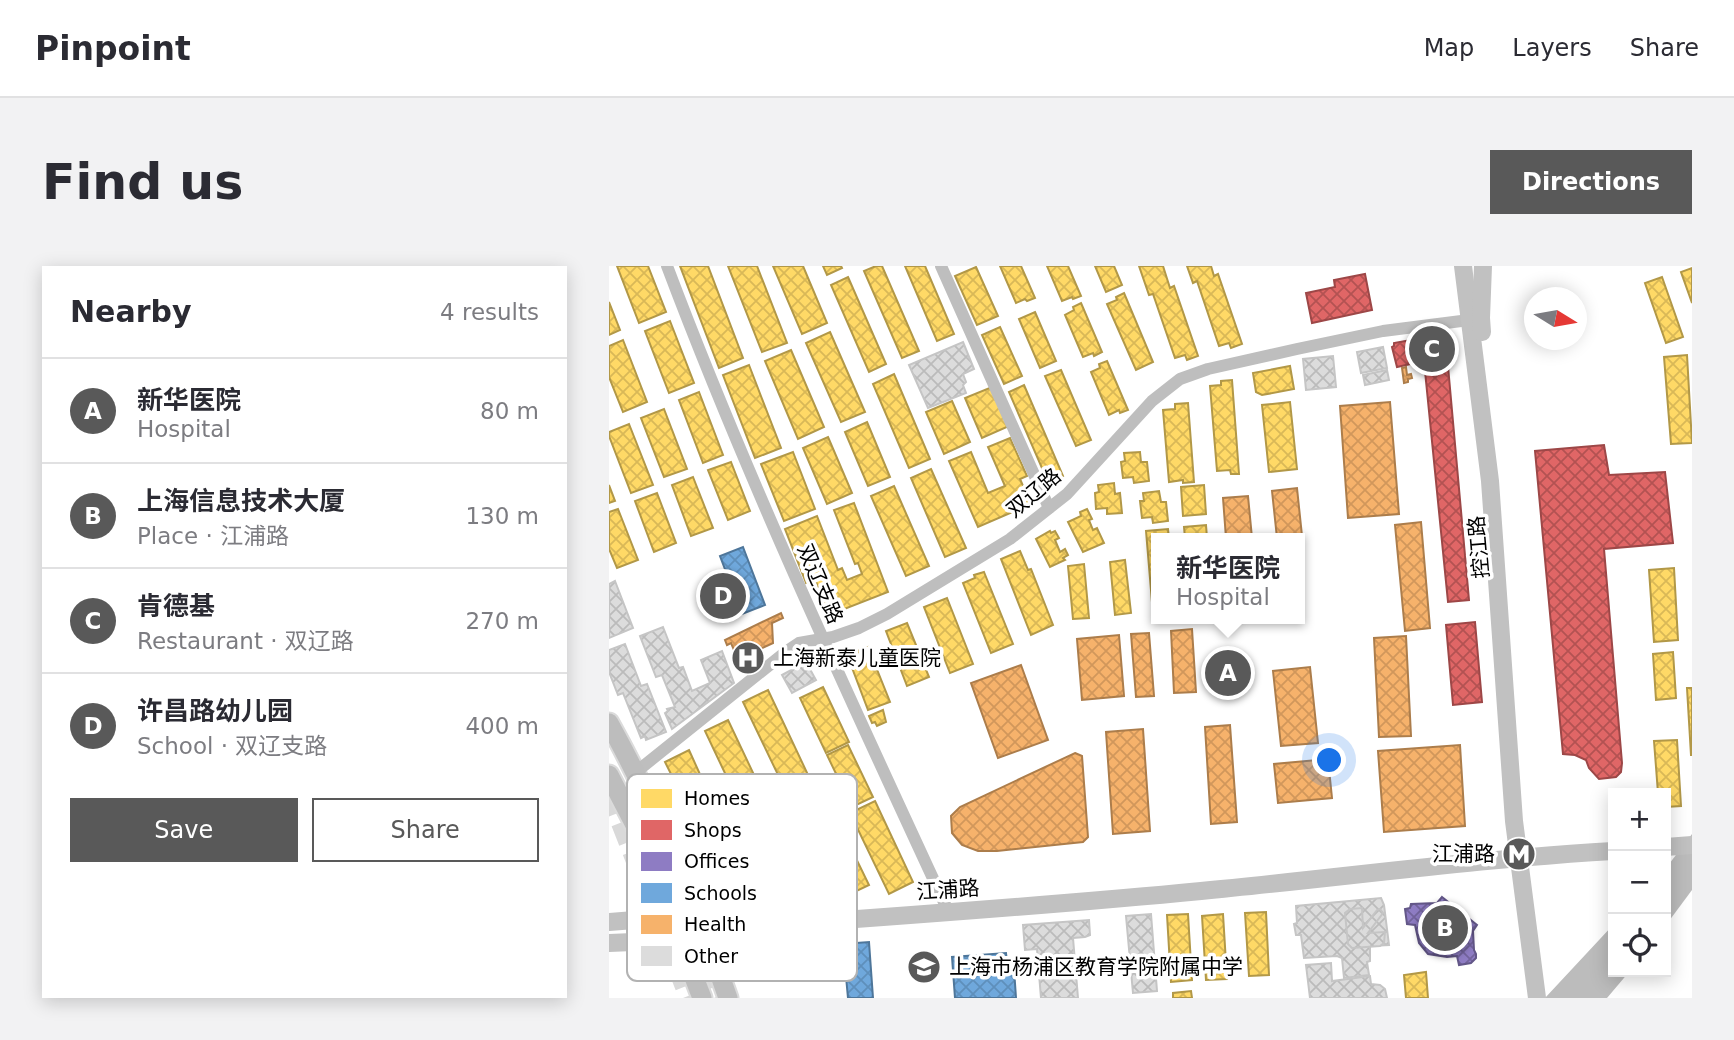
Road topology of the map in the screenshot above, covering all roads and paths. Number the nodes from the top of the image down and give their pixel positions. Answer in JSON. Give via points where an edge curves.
{"nodes":[{"id":1,"x":667,"y":266,"type":"edge"},
{"id":2,"x":941,"y":266,"type":"edge"},
{"id":3,"x":1463,"y":266,"type":"edge"},
{"id":4,"x":1483,"y":266,"type":"edge"},
{"id":5,"x":1475,"y":319,"type":"junction"},
{"id":6,"x":1049,"y":508,"type":"junction"},
{"id":7,"x":822,"y":639,"type":"junction"},
{"id":8,"x":609,"y":723,"type":"edge"},
{"id":9,"x":636,"y":772,"type":"joint"},
{"id":10,"x":609,"y":775,"type":"edge"},
{"id":11,"x":627,"y":810,"type":"tunnel mouth"},
{"id":12,"x":1608,"y":850,"type":"edge"},
{"id":13,"x":1519,"y":858,"type":"junction"},
{"id":14,"x":949,"y":913,"type":"junction"},
{"id":15,"x":857,"y":919,"type":"edge"},
{"id":16,"x":627,"y":921,"type":"edge"},
{"id":17,"x":609,"y":922,"type":"edge"},
{"id":18,"x":627,"y":942,"type":"edge"},
{"id":19,"x":609,"y":943,"type":"edge"},
{"id":20,"x":696,"y":981,"type":"edge"},
{"id":21,"x":722,"y":981,"type":"edge"},
{"id":22,"x":702,"y":998,"type":"edge"},
{"id":23,"x":728,"y":998,"type":"edge"},
{"id":24,"x":1537,"y":998,"type":"edge"}],
"edges":[{"from":1,"to":7,"type":"street","name":"双辽支路","via":[[717,398]]},
{"from":2,"to":6,"type":"street"},
{"from":3,"to":5,"type":"main road","name":"控江路"},
{"from":4,"to":5,"type":"main road","name":"控江路"},
{"from":5,"to":6,"type":"street","name":"双辽路","via":[[1383,331],[1180,379],[1152,401]]},
{"from":5,"to":13,"type":"main road","name":"控江路"},
{"from":6,"to":7,"type":"street","name":"双辽路","via":[[1010,539],[887,614]]},
{"from":7,"to":9,"type":"street","name":"双辽路","via":[[799,643],[787,651]]},
{"from":7,"to":14,"type":"street","name":"双辽支路"},
{"from":8,"to":9,"type":"main road"},
{"from":10,"to":11,"type":"main road"},
{"from":12,"to":13,"type":"main road","name":"江浦路"},
{"from":13,"to":14,"type":"main road","name":"江浦路"},
{"from":13,"to":24,"type":"main road","name":"控江路"},
{"from":14,"to":15,"type":"main road","name":"江浦路"},
{"from":16,"to":17,"type":"main road","name":"江浦路"},
{"from":18,"to":19,"type":"main road","name":"江浦路"},
{"from":20,"to":22,"type":"main road"},
{"from":21,"to":23,"type":"main road"}]}
